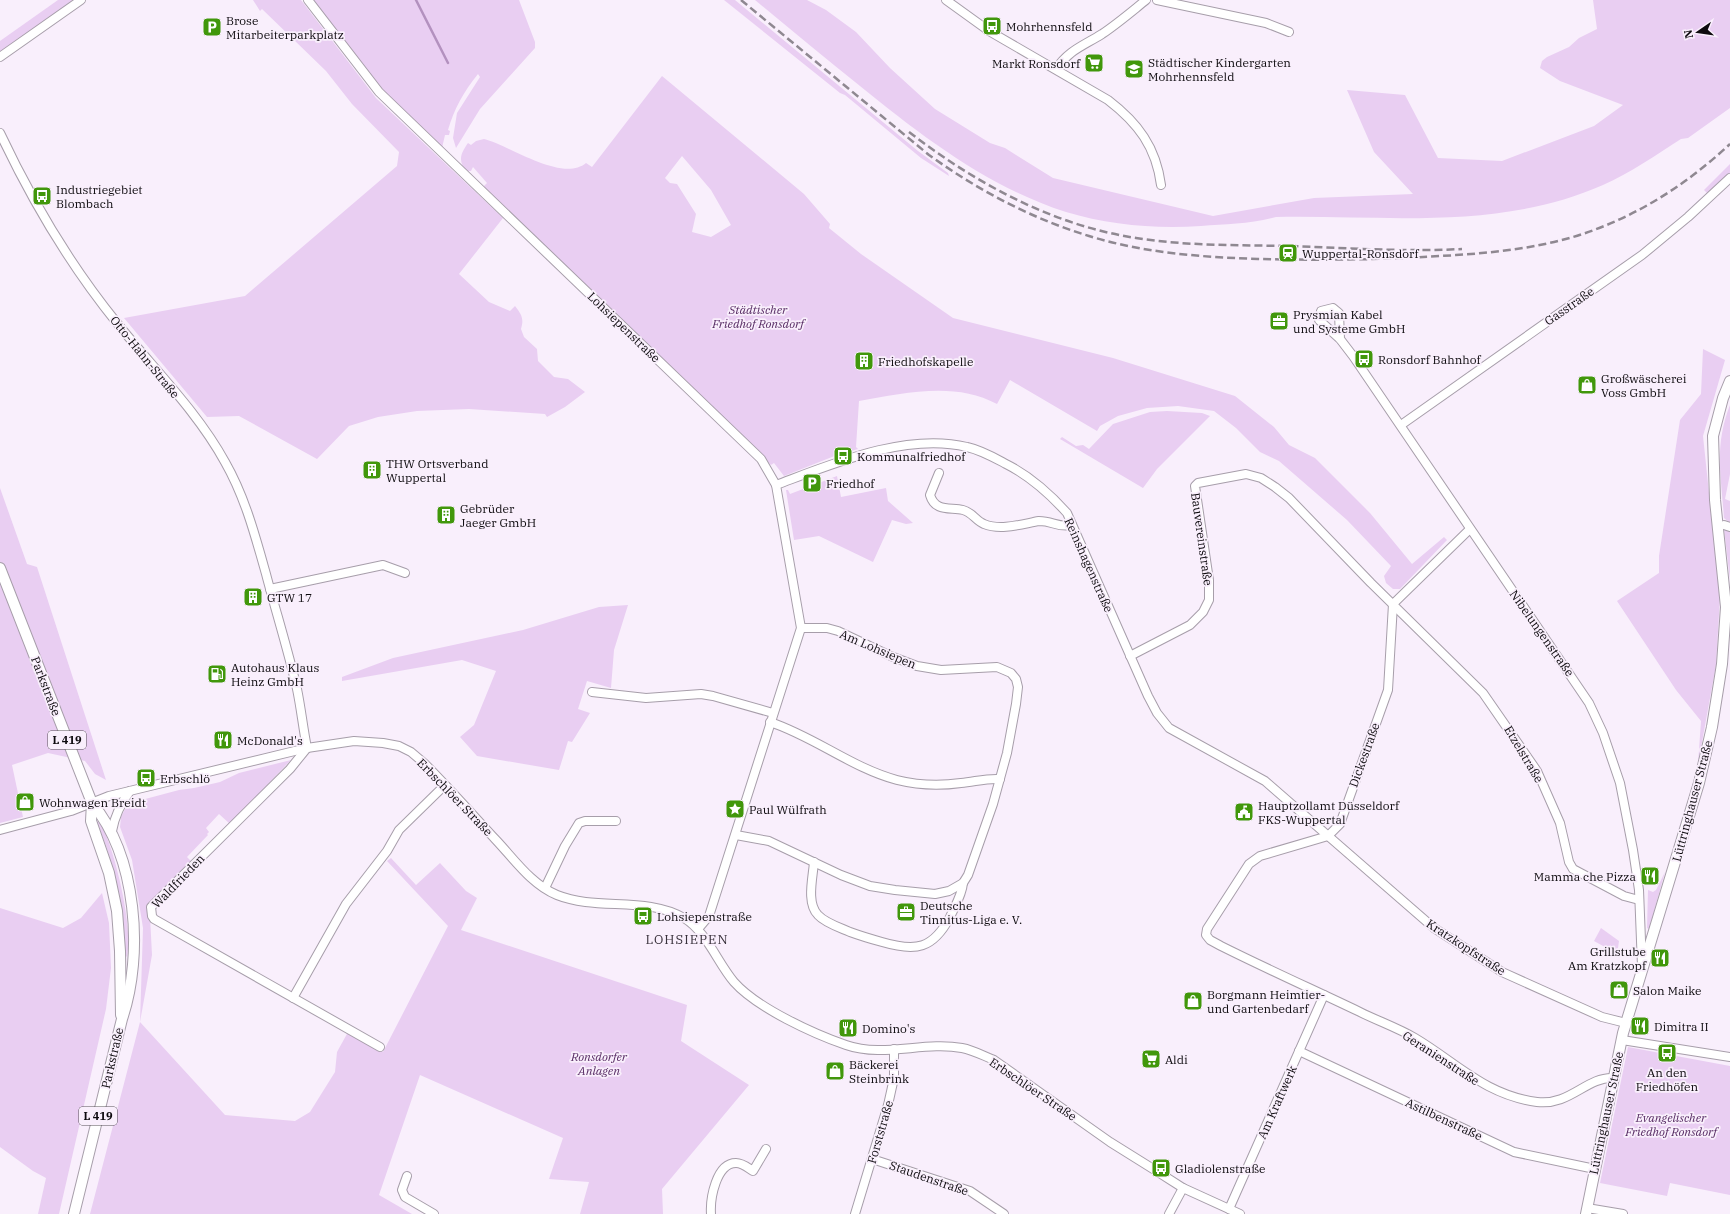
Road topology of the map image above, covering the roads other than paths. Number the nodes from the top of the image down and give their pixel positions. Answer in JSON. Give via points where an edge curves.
{"nodes":[{"id":1,"x":81,"y":0,"type":"edge"},
{"id":2,"x":308,"y":0,"type":"edge"},
{"id":3,"x":946,"y":0,"type":"edge"},
{"id":4,"x":1146,"y":0,"type":"edge"},
{"id":5,"x":1157,"y":0,"type":"edge"},
{"id":6,"x":1289,"y":32,"type":"dead end"},
{"id":7,"x":0,"y":56,"type":"edge"},
{"id":8,"x":1056,"y":69,"type":"junction"},
{"id":9,"x":0,"y":133,"type":"edge"},
{"id":10,"x":1730,"y":178,"type":"edge"},
{"id":11,"x":1161,"y":186,"type":"dead end"},
{"id":12,"x":1340,"y":339,"type":"dead end"},
{"id":13,"x":1730,"y":381,"type":"edge"},
{"id":14,"x":1401,"y":425,"type":"junction"},
{"id":15,"x":939,"y":473,"type":"dead end"},
{"id":16,"x":776,"y":485,"type":"junction"},
{"id":17,"x":1072,"y":525,"type":"junction"},
{"id":18,"x":1470,"y":529,"type":"junction"},
{"id":19,"x":0,"y":568,"type":"edge"},
{"id":20,"x":405,"y":573,"type":"dead end"},
{"id":21,"x":270,"y":589,"type":"junction"},
{"id":22,"x":1393,"y":604,"type":"junction"},
{"id":23,"x":801,"y":628,"type":"junction"},
{"id":24,"x":1130,"y":656,"type":"junction"},
{"id":25,"x":592,"y":692,"type":"dead end"},
{"id":26,"x":773,"y":713,"type":"junction"},
{"id":27,"x":770,"y":722,"type":"junction"},
{"id":28,"x":307,"y":748,"type":"junction"},
{"id":29,"x":1000,"y":779,"type":"junction"},
{"id":30,"x":445,"y":785,"type":"junction"},
{"id":31,"x":130,"y":791,"type":"junction"},
{"id":32,"x":92,"y":803,"type":"junction"},
{"id":33,"x":616,"y":821,"type":"dead end"},
{"id":34,"x":0,"y":830,"type":"edge"},
{"id":35,"x":112,"y":831,"type":"junction"},
{"id":36,"x":736,"y":835,"type":"junction"},
{"id":37,"x":1328,"y":836,"type":"junction"},
{"id":38,"x":814,"y":862,"type":"junction"},
{"id":39,"x":962,"y":883,"type":"junction"},
{"id":40,"x":545,"y":888,"type":"junction"},
{"id":41,"x":1639,"y":900,"type":"junction"},
{"id":42,"x":698,"y":929,"type":"junction"},
{"id":43,"x":1642,"y":968,"type":"junction"},
{"id":44,"x":1324,"y":995,"type":"junction"},
{"id":45,"x":293,"y":998,"type":"junction"},
{"id":46,"x":122,"y":1019,"type":"junction"},
{"id":47,"x":1626,"y":1023,"type":"junction"},
{"id":48,"x":1622,"y":1040,"type":"junction"},
{"id":49,"x":380,"y":1047,"type":"dead end"},
{"id":50,"x":894,"y":1049,"type":"junction"},
{"id":51,"x":1299,"y":1051,"type":"junction"},
{"id":52,"x":1730,"y":1057,"type":"edge"},
{"id":53,"x":1613,"y":1078,"type":"junction"},
{"id":54,"x":766,"y":1149,"type":"dead end"},
{"id":55,"x":872,"y":1159,"type":"junction"},
{"id":56,"x":1595,"y":1169,"type":"junction"},
{"id":57,"x":408,"y":1176,"type":"dead end"},
{"id":58,"x":1183,"y":1188,"type":"junction"},
{"id":59,"x":1229,"y":1209,"type":"junction"},
{"id":60,"x":1587,"y":1211,"type":"edge"},
{"id":61,"x":74,"y":1214,"type":"edge"},
{"id":62,"x":434,"y":1214,"type":"edge"},
{"id":63,"x":711,"y":1214,"type":"edge"},
{"id":64,"x":855,"y":1214,"type":"edge"},
{"id":65,"x":1004,"y":1214,"type":"edge"},
{"id":66,"x":1169,"y":1214,"type":"edge"},
{"id":67,"x":1240,"y":1214,"type":"edge"},
{"id":68,"x":1623,"y":1214,"type":"edge"}],
"edges":[{"from":1,"to":7,"type":"street"},
{"from":2,"to":16,"type":"street","name":"Lohsiepenstraße","via":[[379,92],[761,459]]},
{"from":3,"to":8,"type":"street","via":[[990,31]]},
{"from":4,"to":8,"type":"street","via":[[1090,42],[1074,49],[1064,57]]},
{"from":5,"to":6,"type":"street","via":[[1266,22]]},
{"from":8,"to":11,"type":"street","via":[[1108,100],[1126,114],[1148,142],[1158,166]]},
{"from":9,"to":21,"type":"street","name":"Otto-Hahn-Straße","via":[[31,195],[79,272],[201,426],[225,461],[246,509]]},
{"from":10,"to":14,"type":"street","name":"Gasstraße","via":[[1642,255]]},
{"from":12,"to":14,"type":"street","name":"Nibelungenstraße"},
{"from":13,"to":43,"type":"main road","name":"Lüttringhauser Straße","via":[[1716,420],[1712,454],[1726,607],[1722,664],[1712,727],[1699,783]]},
{"from":14,"to":18,"type":"street","name":"Nibelungenstraße"},
{"from":15,"to":17,"type":"street","via":[[930,495],[934,504],[944,509],[964,510],[984,524],[997,527],[1039,520],[1062,527]]},
{"from":16,"to":17,"type":"street","name":"Reinshagenstraße","via":[[852,457],[911,445],[952,444],[978,450],[1016,469],[1050,494],[1066,513]]},
{"from":16,"to":23,"type":"street","name":"Lohsiepenstraße"},
{"from":17,"to":24,"type":"street","name":"Reinshagenstraße"},
{"from":18,"to":22,"type":"street"},
{"from":18,"to":41,"type":"street","name":"Nibelungenstraße","via":[[1573,677],[1598,720],[1620,783],[1633,850]]},
{"from":19,"to":32,"type":"main road","name":"Parkstraße","number":"L 419"},
{"from":20,"to":21,"type":"street","via":[[383,565]]},
{"from":21,"to":28,"type":"street","name":"Otto-Hahn-Straße","via":[[297,689]]},
{"from":22,"to":24,"type":"street","name":"Bauvereinstraße","via":[[1289,498],[1261,478],[1246,474],[1198,483],[1194,490],[1209,580],[1209,600],[1203,612],[1190,625]]},
{"from":22,"to":37,"type":"street","name":"Dickestraße","via":[[1388,690],[1340,824]]},
{"from":22,"to":41,"type":"street","name":"Etzelstraße","via":[[1484,693],[1519,742],[1537,771],[1560,822],[1573,869],[1624,896]]},
{"from":23,"to":26,"type":"street","name":"Lohsiepenstraße"},
{"from":23,"to":29,"type":"street","name":"Am Lohsiepen","via":[[827,628],[838,631],[917,666],[941,670],[997,667],[1011,673],[1018,687]]},
{"from":24,"to":37,"type":"street","name":"Reinshagenstraße","via":[[1157,713],[1169,728],[1266,781]]},
{"from":25,"to":26,"type":"street","via":[[646,698],[701,694]]},
{"from":26,"to":27,"type":"street","name":"Lohsiepenstraße"},
{"from":27,"to":29,"type":"street","via":[[802,734],[867,770],[898,780],[944,784]]},
{"from":27,"to":36,"type":"street","name":"Lohsiepenstraße"},
{"from":28,"to":30,"type":"street","name":"Erbschlöer Straße","via":[[354,741],[398,746],[411,752]]},
{"from":28,"to":31,"type":"street","name":"Erbschlöer Straße"},
{"from":28,"to":45,"type":"street","name":"Waldfrieden","via":[[290,769],[150,910],[154,919]]},
{"from":29,"to":39,"type":"street","name":"Am Lohsiepen","via":[[976,854]]},
{"from":30,"to":40,"type":"street","name":"Erbschlöer Straße","via":[[526,872]]},
{"from":30,"to":45,"type":"street","via":[[400,830],[350,899]]},
{"from":31,"to":32,"type":"street","name":"Erbschlöer Straße"},
{"from":31,"to":35,"type":"street","via":[[120,804]]},
{"from":32,"to":34,"type":"street"},
{"from":32,"to":35,"type":"main road","name":"Parkstraße","number":"L 419"},
{"from":32,"to":46,"type":"main road","name":"Parkstraße","number":"L 419","via":[[90,821],[109,873],[117,912]]},
{"from":33,"to":40,"type":"street","via":[[579,823]]},
{"from":35,"to":46,"type":"main road","name":"Parkstraße","number":"L 419","via":[[126,879],[134,920],[129,997]]},
{"from":36,"to":38,"type":"street","via":[[769,841]]},
{"from":36,"to":42,"type":"street","name":"Lohsiepenstraße","via":[[710,916]]},
{"from":37,"to":44,"type":"street","name":"Geranienstraße","via":[[1260,856],[1249,864],[1207,929],[1206,935],[1210,940]]},
{"from":37,"to":47,"type":"street","name":"Kratzkopfstraße","via":[[1429,923],[1502,972],[1602,1018]]},
{"from":38,"to":39,"type":"street","via":[[870,886],[895,890],[934,894],[949,891]]},
{"from":38,"to":39,"type":"street","name":"Am Lohsiepen","via":[[812,903],[818,915],[861,936],[898,946],[919,946],[936,938],[956,905]]},
{"from":40,"to":42,"type":"street","name":"Erbschlöer Straße","via":[[557,895],[578,900],[670,912],[685,918]]},
{"from":41,"to":43,"type":"street","name":"Nibelungenstraße"},
{"from":42,"to":50,"type":"street","name":"Erbschlöer Straße","via":[[734,981],[745,993],[765,1006],[849,1046]]},
{"from":43,"to":47,"type":"main road","name":"Lüttringhauser Straße"},
{"from":44,"to":51,"type":"street","name":"Am Kraftwerk"},
{"from":44,"to":53,"type":"street","name":"Geranienstraße","via":[[1414,1038],[1476,1081],[1499,1093],[1523,1100],[1555,1101],[1569,1097],[1599,1080]]},
{"from":45,"to":49,"type":"street","name":"Waldfrieden"},
{"from":46,"to":61,"type":"main road","name":"Parkstraße","number":"L 419"},
{"from":47,"to":48,"type":"main road","name":"Lüttringhauser Straße"},
{"from":48,"to":52,"type":"street"},
{"from":48,"to":53,"type":"main road","name":"Lüttringhauser Straße"},
{"from":50,"to":55,"type":"street","name":"Forststraße","via":[[894,1078]]},
{"from":50,"to":58,"type":"street","name":"Erbschlöer Straße","via":[[938,1046],[962,1048],[994,1060],[1110,1142]]},
{"from":51,"to":56,"type":"street","name":"Astilbenstraße","via":[[1514,1152]]},
{"from":51,"to":59,"type":"street","name":"Am Kraftwerk"},
{"from":53,"to":56,"type":"main road","name":"Lüttringhauser Straße"},
{"from":54,"to":63,"type":"street","via":[[753,1171],[735,1163],[725,1168],[710,1199]]},
{"from":55,"to":64,"type":"street","name":"Forststraße"},
{"from":55,"to":65,"type":"street","name":"Staudenstraße","via":[[970,1190]]},
{"from":56,"to":60,"type":"main road","name":"Lüttringhauser Straße"},
{"from":57,"to":62,"type":"street","via":[[402,1190],[405,1197]]},
{"from":58,"to":59,"type":"street","name":"Erbschlöer Straße"},
{"from":58,"to":66,"type":"street"},
{"from":59,"to":67,"type":"street","name":"Erbschlöer Straße"},
{"from":60,"to":68,"type":"street"}]}
